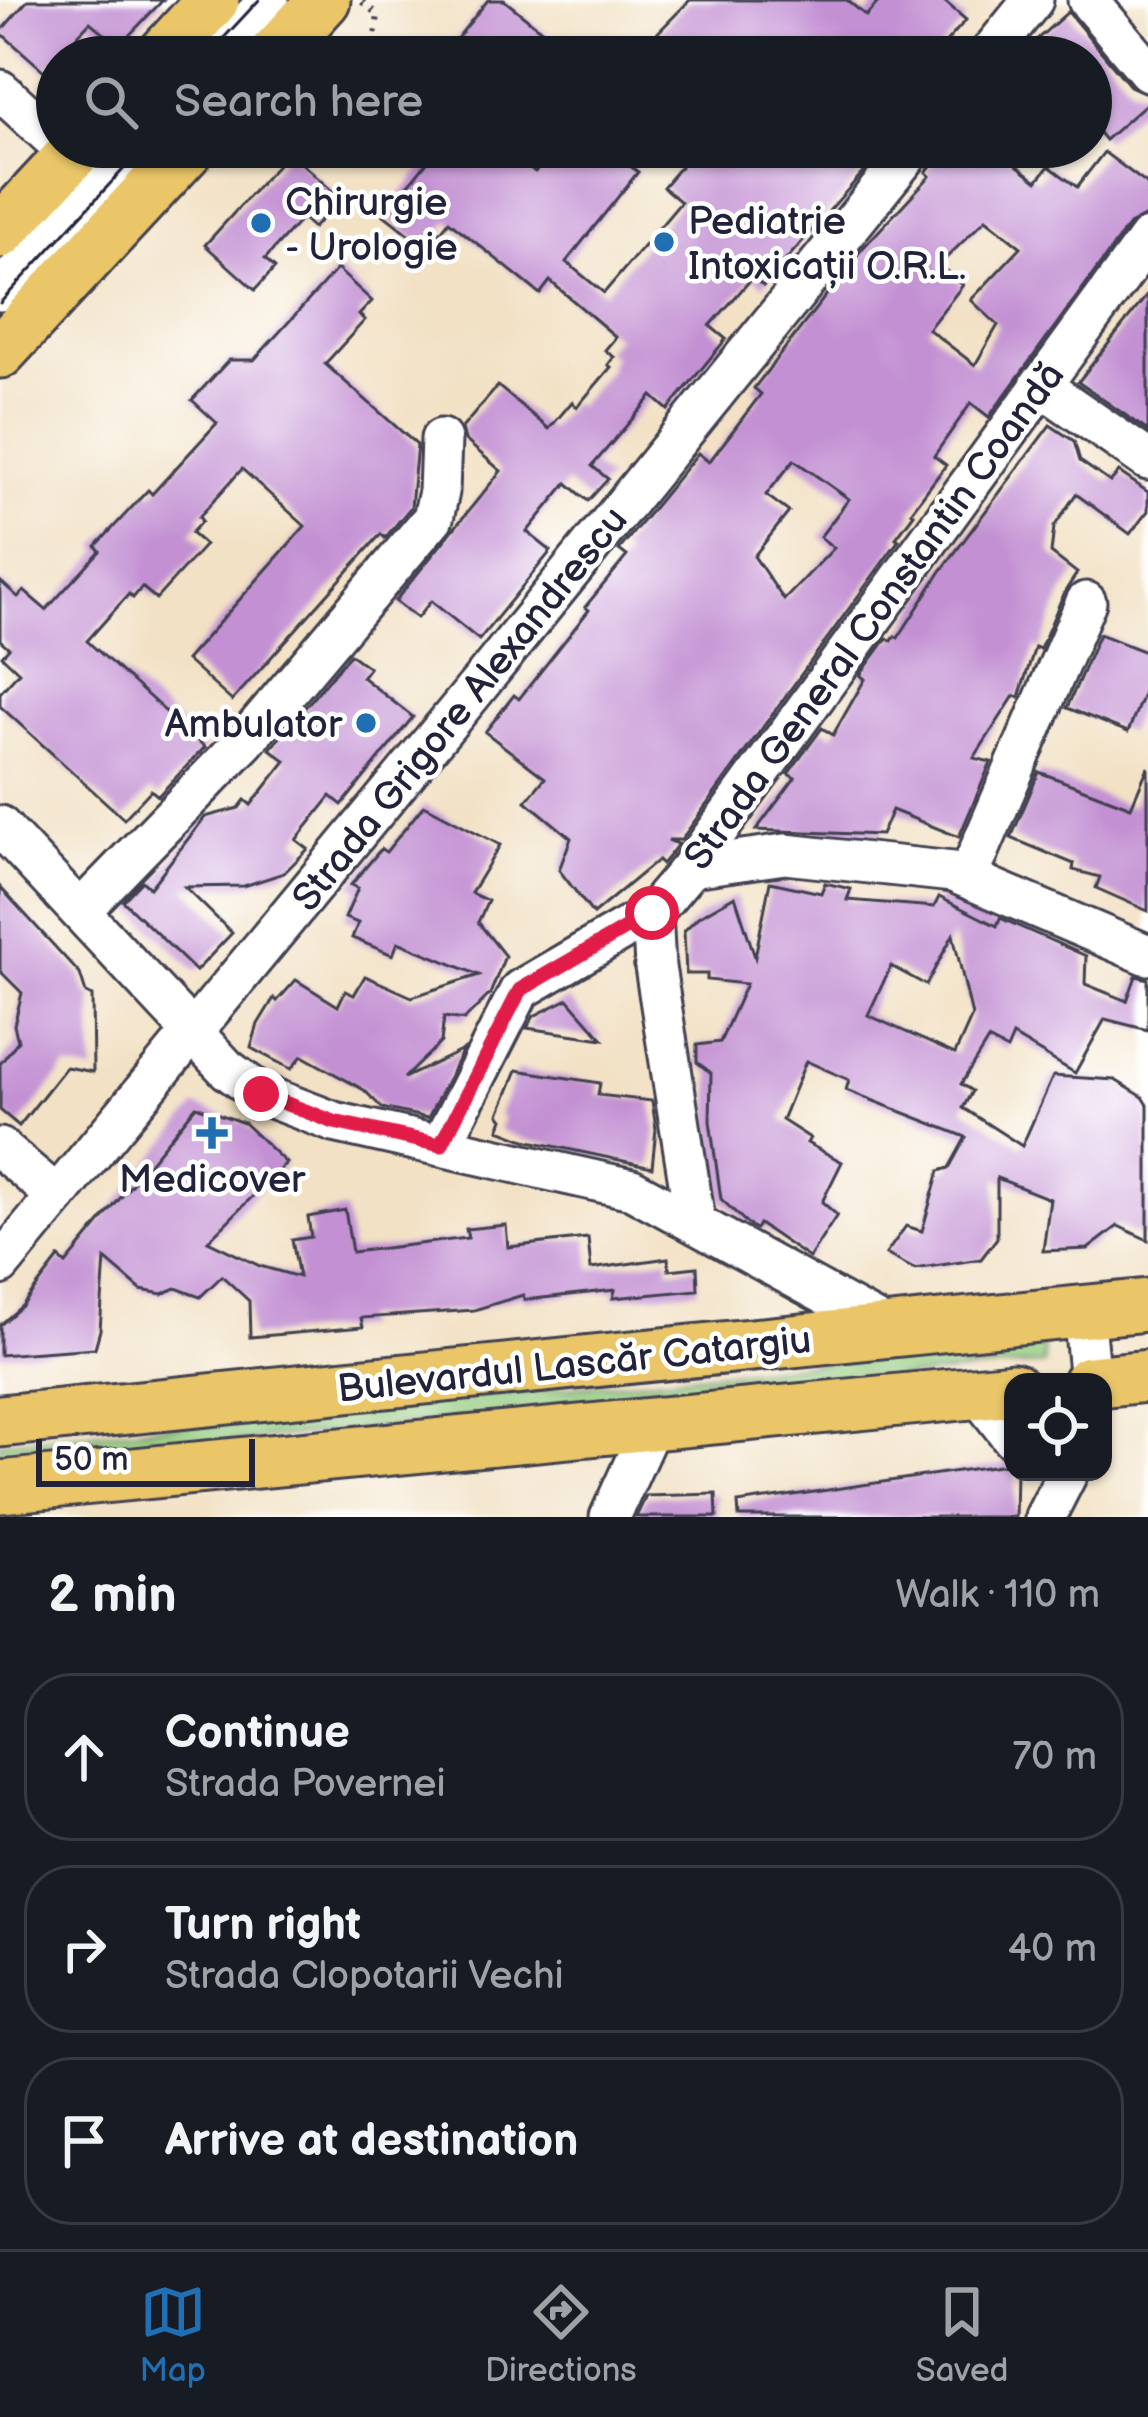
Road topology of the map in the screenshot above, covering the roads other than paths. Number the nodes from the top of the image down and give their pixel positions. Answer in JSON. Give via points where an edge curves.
{"nodes":[{"id":1,"x":213,"y":0,"type":"edge"},
{"id":2,"x":269,"y":0,"type":"edge"},
{"id":3,"x":323,"y":0,"type":"edge"},
{"id":4,"x":1033,"y":0,"type":"edge"},
{"id":5,"x":1088,"y":0,"type":"edge"},
{"id":6,"x":180,"y":36,"type":"edge"},
{"id":7,"x":236,"y":36,"type":"edge"},
{"id":8,"x":291,"y":36,"type":"edge"},
{"id":9,"x":1004,"y":36,"type":"edge"},
{"id":10,"x":1148,"y":71,"type":"edge"},
{"id":11,"x":0,"y":90,"type":"edge"},
{"id":12,"x":36,"y":121,"type":"edge"},
{"id":13,"x":52,"y":168,"type":"edge"},
{"id":14,"x":114,"y":168,"type":"edge"},
{"id":15,"x":171,"y":168,"type":"edge"},
{"id":16,"x":897,"y":168,"type":"edge"},
{"id":17,"x":0,"y":232,"type":"edge"},
{"id":18,"x":1148,"y":238,"type":"edge"},
{"id":19,"x":0,"y":291,"type":"edge"},
{"id":20,"x":0,"y":352,"type":"edge"},
{"id":21,"x":1040,"y":386,"type":"junction"},
{"id":22,"x":440,"y":439,"type":"dead end"},
{"id":23,"x":1148,"y":460,"type":"edge"},
{"id":24,"x":1086,"y":602,"type":"dead end"},
{"id":25,"x":0,"y":826,"type":"edge"},
{"id":26,"x":691,"y":867,"type":"junction"},
{"id":27,"x":968,"y":877,"type":"junction"},
{"id":28,"x":80,"y":911,"type":"junction"},
{"id":29,"x":652,"y":913,"type":"junction"},
{"id":30,"x":1148,"y":955,"type":"edge"},
{"id":31,"x":193,"y":1032,"type":"junction"},
{"id":32,"x":441,"y":1145,"type":"junction"},
{"id":33,"x":0,"y":1148,"type":"edge"},
{"id":34,"x":57,"y":1196,"type":"junction"},
{"id":35,"x":695,"y":1220,"type":"junction"},
{"id":36,"x":0,"y":1265,"type":"edge"},
{"id":37,"x":1148,"y":1305,"type":"edge"},
{"id":38,"x":1083,"y":1311,"type":"junction"},
{"id":39,"x":892,"y":1331,"type":"junction"},
{"id":40,"x":1089,"y":1373,"type":"edge"},
{"id":41,"x":1148,"y":1376,"type":"edge"},
{"id":42,"x":1112,"y":1380,"type":"edge"},
{"id":43,"x":995,"y":1391,"type":"edge"},
{"id":44,"x":0,"y":1421,"type":"edge"},
{"id":45,"x":652,"y":1424,"type":"junction"},
{"id":46,"x":0,"y":1487,"type":"edge"},
{"id":47,"x":610,"y":1517,"type":"edge"}],
"edges":[{"from":1,"to":6,"type":"main road"},
{"from":2,"to":7,"type":"street"},
{"from":3,"to":8,"type":"main road"},
{"from":4,"to":9,"type":"street"},
{"from":5,"to":10,"type":"street"},
{"from":11,"to":12,"type":"street"},
{"from":13,"to":17,"type":"main road"},
{"from":14,"to":19,"type":"street"},
{"from":15,"to":20,"type":"main road"},
{"from":16,"to":31,"type":"street","name":"Strada Grigore Alexandrescu"},
{"from":18,"to":21,"type":"street","name":"Strada General Constantin Coandă"},
{"from":21,"to":23,"type":"street"},
{"from":21,"to":26,"type":"street","name":"Strada General Constantin Coandă"},
{"from":22,"to":28,"type":"street","via":[[433,518],[245,741]]},
{"from":24,"to":27,"type":"street"},
{"from":25,"to":28,"type":"street"},
{"from":26,"to":27,"type":"street","via":[[785,854]]},
{"from":26,"to":29,"type":"street","name":"Strada General Constantin Coandă"},
{"from":27,"to":30,"type":"street"},
{"from":28,"to":31,"type":"street"},
{"from":29,"to":32,"type":"street","name":"Strada General Constantin Coandă","via":[[520,990]]},
{"from":29,"to":35,"type":"street"},
{"from":31,"to":32,"type":"street","via":[[243,1082],[274,1100]]},
{"from":31,"to":34,"type":"street","name":"Strada Grigore Alexandrescu"},
{"from":32,"to":35,"type":"street","via":[[632,1189]]},
{"from":33,"to":34,"type":"street"},
{"from":34,"to":36,"type":"street","name":"Strada Grigore Alexandrescu"},
{"from":35,"to":39,"type":"street"},
{"from":37,"to":38,"type":"main road","name":"Bulevardul Lascăr Catargiu"},
{"from":38,"to":39,"type":"main road","name":"Bulevardul Lascăr Catargiu"},
{"from":38,"to":40,"type":"street"},
{"from":39,"to":44,"type":"main road","name":"Bulevardul Lascăr Catargiu"},
{"from":41,"to":42,"type":"main road"},
{"from":43,"to":45,"type":"main road","name":"Bulevardul Lascăr Catargiu"},
{"from":45,"to":46,"type":"main road","name":"Bulevardul Lascăr Catargiu"},
{"from":45,"to":47,"type":"street"}]}
